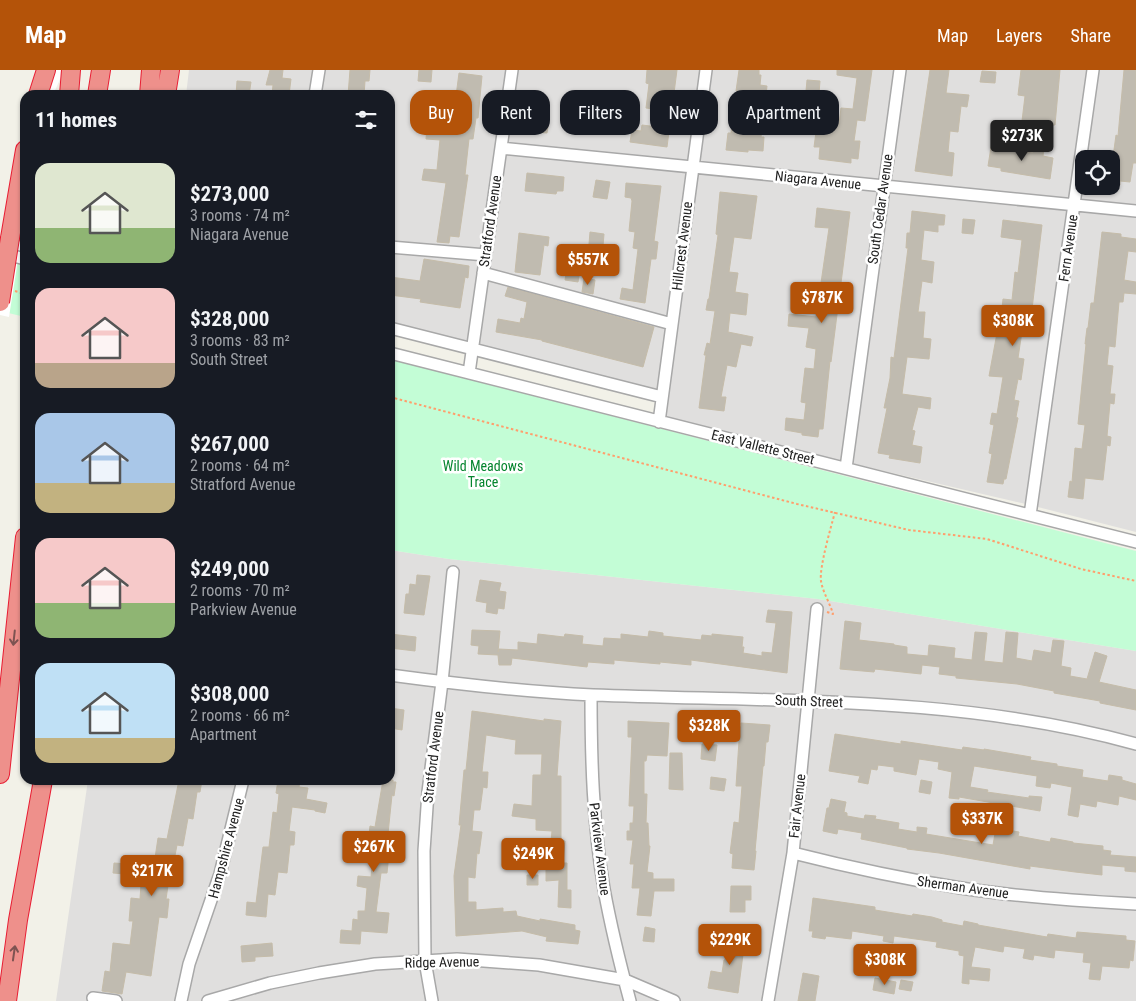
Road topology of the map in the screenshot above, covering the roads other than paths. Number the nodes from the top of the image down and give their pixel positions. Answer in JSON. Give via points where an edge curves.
{"nodes":[{"id":1,"x":46,"y":70,"type":"edge"},
{"id":2,"x":71,"y":70,"type":"edge"},
{"id":3,"x":101,"y":70,"type":"edge"},
{"id":4,"x":151,"y":70,"type":"edge"},
{"id":5,"x":170,"y":70,"type":"edge"},
{"id":6,"x":319,"y":70,"type":"edge"},
{"id":7,"x":512,"y":70,"type":"edge"},
{"id":8,"x":706,"y":70,"type":"edge"},
{"id":9,"x":900,"y":70,"type":"edge"},
{"id":10,"x":1094,"y":70,"type":"edge"},
{"id":11,"x":40,"y":90,"type":"edge"},
{"id":12,"x":69,"y":90,"type":"edge"},
{"id":13,"x":98,"y":90,"type":"edge"},
{"id":14,"x":149,"y":90,"type":"edge"},
{"id":15,"x":167,"y":90,"type":"edge"},
{"id":16,"x":316,"y":90,"type":"edge"},
{"id":17,"x":501,"y":148,"type":"junction"},
{"id":18,"x":692,"y":168,"type":"junction"},
{"id":19,"x":20,"y":174,"type":"edge"},
{"id":20,"x":883,"y":186,"type":"junction"},
{"id":21,"x":1074,"y":205,"type":"junction"},
{"id":22,"x":1136,"y":211,"type":"edge"},
{"id":23,"x":5,"y":245,"type":"edge"},
{"id":24,"x":395,"y":247,"type":"edge"},
{"id":25,"x":486,"y":255,"type":"junction"},
{"id":26,"x":20,"y":256,"type":"edge"},
{"id":27,"x":483,"y":273,"type":"junction"},
{"id":28,"x":0,"y":302,"type":"edge"},
{"id":29,"x":672,"y":324,"type":"junction"},
{"id":30,"x":395,"y":329,"type":"edge"},
{"id":31,"x":473,"y":349,"type":"junction"},
{"id":32,"x":395,"y":354,"type":"edge"},
{"id":33,"x":469,"y":373,"type":"junction"},
{"id":34,"x":662,"y":397,"type":"junction"},
{"id":35,"x":659,"y":422,"type":"junction"},
{"id":36,"x":846,"y":468,"type":"junction"},
{"id":37,"x":1030,"y":515,"type":"junction"},
{"id":38,"x":1136,"y":542,"type":"edge"},
{"id":39,"x":453,"y":572,"type":"dead end"},
{"id":40,"x":20,"y":579,"type":"edge"},
{"id":41,"x":817,"y":609,"type":"road end"},
{"id":42,"x":395,"y":676,"type":"edge"},
{"id":43,"x":442,"y":682,"type":"junction"},
{"id":44,"x":591,"y":695,"type":"junction"},
{"id":45,"x":808,"y":701,"type":"junction"},
{"id":46,"x":3,"y":719,"type":"edge"},
{"id":47,"x":1136,"y":744,"type":"edge"},
{"id":48,"x":0,"y":774,"type":"edge"},
{"id":49,"x":42,"y":785,"type":"edge"},
{"id":50,"x":242,"y":785,"type":"edge"},
{"id":51,"x":793,"y":853,"type":"junction"},
{"id":52,"x":1136,"y":904,"type":"edge"},
{"id":53,"x":425,"y":961,"type":"junction"},
{"id":54,"x":625,"y":980,"type":"junction"},
{"id":55,"x":92,"y":998,"type":"dead end"},
{"id":56,"x":7,"y":1001,"type":"edge"},
{"id":57,"x":116,"y":1001,"type":"edge"},
{"id":58,"x":181,"y":1001,"type":"edge"},
{"id":59,"x":208,"y":1001,"type":"edge"},
{"id":60,"x":432,"y":1001,"type":"edge"},
{"id":61,"x":630,"y":1001,"type":"edge"},
{"id":62,"x":674,"y":1001,"type":"edge"},
{"id":63,"x":768,"y":1001,"type":"edge"}],
"edges":[{"from":1,"to":11,"type":"highway"},
{"from":2,"to":12,"type":"highway"},
{"from":3,"to":13,"type":"highway"},
{"from":4,"to":14,"type":"highway"},
{"from":5,"to":15,"type":"highway"},
{"from":6,"to":16,"type":"street"},
{"from":7,"to":17,"type":"street","name":"Stratford Avenue"},
{"from":8,"to":18,"type":"street","name":"Hillcrest Avenue"},
{"from":9,"to":20,"type":"street","name":"South Cedar Avenue"},
{"from":10,"to":21,"type":"street","name":"Fern Avenue"},
{"from":17,"to":18,"type":"street","name":"Niagara Avenue"},
{"from":17,"to":25,"type":"street","name":"Stratford Avenue"},
{"from":18,"to":20,"type":"street","name":"Niagara Avenue"},
{"from":18,"to":29,"type":"street","name":"Hillcrest Avenue"},
{"from":19,"to":23,"type":"highway"},
{"from":20,"to":21,"type":"street","name":"Niagara Avenue"},
{"from":20,"to":36,"type":"street","name":"South Cedar Avenue"},
{"from":21,"to":22,"type":"street","name":"Niagara Avenue"},
{"from":21,"to":37,"type":"street","name":"Fern Avenue"},
{"from":23,"to":26,"type":"street"},
{"from":23,"to":28,"type":"highway","bridge":true},
{"from":24,"to":25,"type":"street"},
{"from":25,"to":27,"type":"street","name":"Stratford Avenue"},
{"from":27,"to":29,"type":"street"},
{"from":27,"to":31,"type":"street","name":"Stratford Avenue"},
{"from":29,"to":34,"type":"street","name":"Hillcrest Avenue"},
{"from":30,"to":31,"type":"street"},
{"from":31,"to":33,"type":"street","name":"Stratford Avenue"},
{"from":31,"to":34,"type":"street"},
{"from":32,"to":33,"type":"street","name":"East Vallette Street"},
{"from":33,"to":35,"type":"street","name":"East Vallette Street"},
{"from":34,"to":35,"type":"street","name":"Hillcrest Avenue"},
{"from":35,"to":36,"type":"street","name":"East Vallette Street"},
{"from":36,"to":37,"type":"street","name":"East Vallette Street"},
{"from":37,"to":38,"type":"street","name":"East Vallette Street"},
{"from":39,"to":43,"type":"street","name":"Stratford Avenue"},
{"from":40,"to":46,"type":"highway","one_way":true},
{"from":41,"to":45,"type":"street","name":"Fair Avenue"},
{"from":42,"to":43,"type":"street","name":"South Street"},
{"from":43,"to":44,"type":"street","name":"South Street"},
{"from":43,"to":53,"type":"street","name":"Stratford Avenue","via":[[424,851]]},
{"from":44,"to":45,"type":"street","name":"South Street"},
{"from":44,"to":54,"type":"street","name":"Parkview Avenue","via":[[597,837],[604,888]]},
{"from":45,"to":47,"type":"street","name":"South Street","via":[[949,709],[1060,726]]},
{"from":45,"to":51,"type":"street","name":"Fair Avenue"},
{"from":46,"to":48,"type":"highway"},
{"from":56,"to":49,"type":"highway","one_way":true},
{"from":50,"to":58,"type":"street","name":"Hampshire Avenue","via":[[220,874],[189,964]]},
{"from":51,"to":52,"type":"street","name":"Sherman Avenue","via":[[861,870],[962,888],[1064,900]]},
{"from":51,"to":63,"type":"street","name":"Fair Avenue"},
{"from":53,"to":54,"type":"street","name":"Ridge Avenue","via":[[457,959],[539,965]]},
{"from":53,"to":59,"type":"street","name":"Ridge Avenue","via":[[376,964],[319,973]]},
{"from":53,"to":60,"type":"street","name":"Stratford Avenue"},
{"from":54,"to":61,"type":"street","name":"Parkview Avenue"},
{"from":54,"to":62,"type":"street","name":"Ridge Avenue"},
{"from":55,"to":57,"type":"street"}]}
